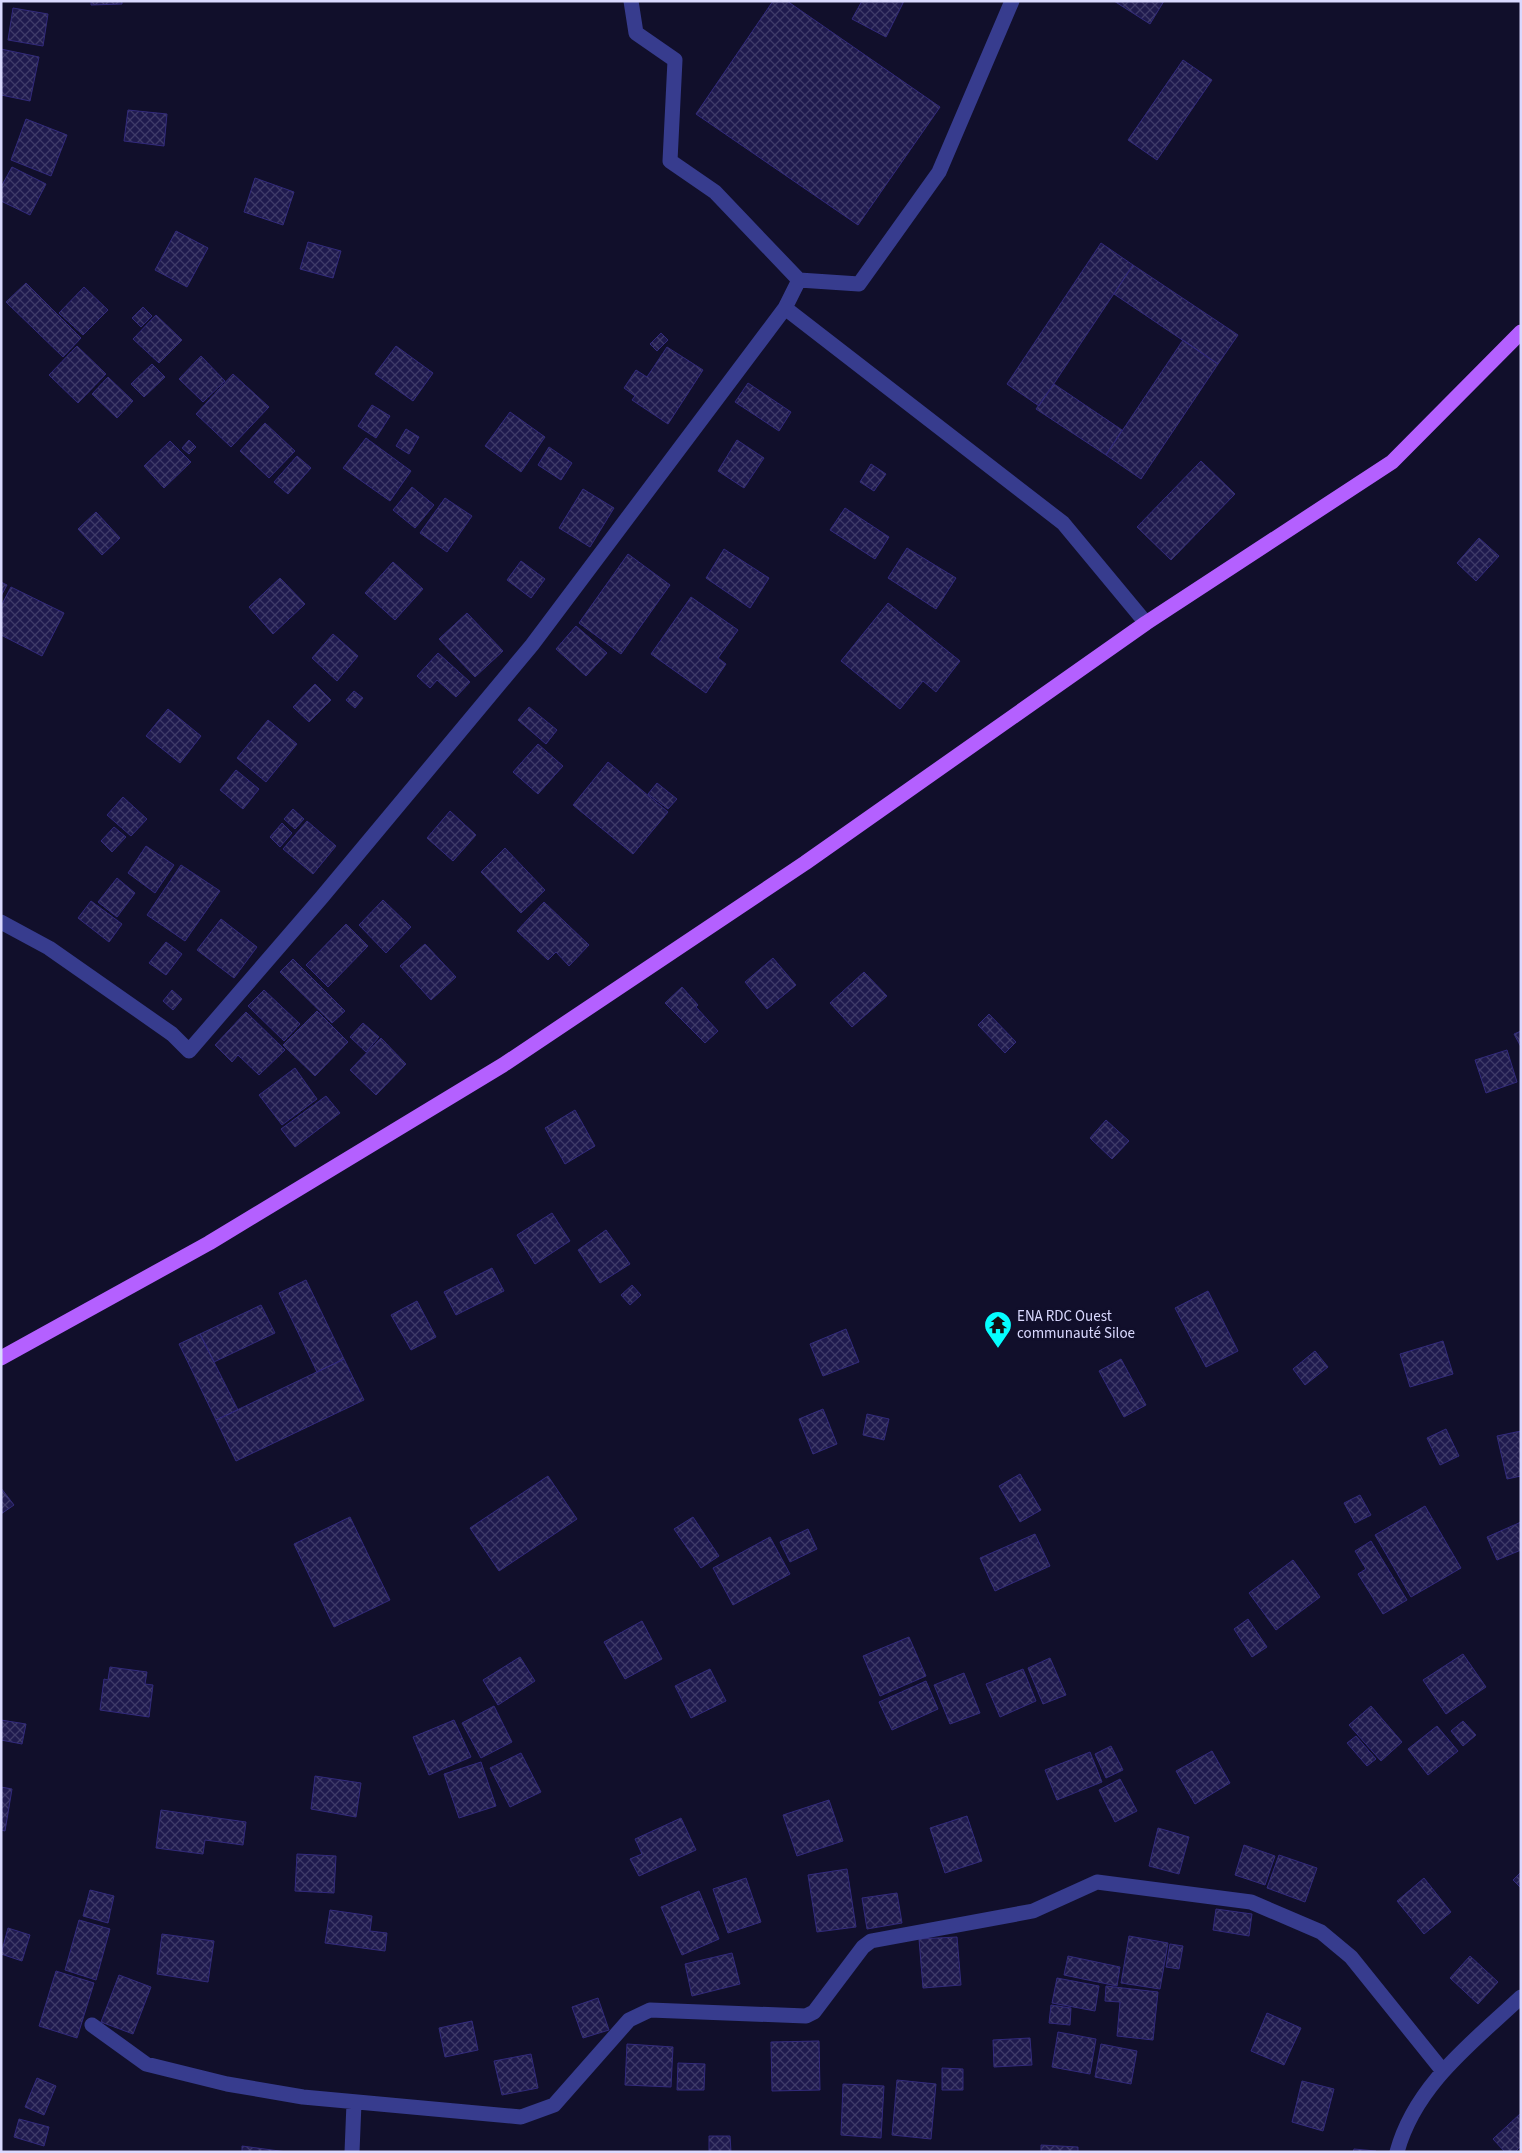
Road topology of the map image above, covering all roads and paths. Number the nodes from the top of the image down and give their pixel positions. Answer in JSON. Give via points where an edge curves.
{"nodes":[{"id":1,"x":631,"y":1,"type":"edge"},
{"id":2,"x":1012,"y":1,"type":"edge"},
{"id":3,"x":799,"y":280,"type":"junction"},
{"id":4,"x":785,"y":308,"type":"junction"},
{"id":5,"x":1521,"y":332,"type":"edge"},
{"id":6,"x":1146,"y":623,"type":"junction"},
{"id":7,"x":1,"y":922,"type":"edge"},
{"id":8,"x":1,"y":1358,"type":"edge"},
{"id":9,"x":1521,"y":1997,"type":"edge"},
{"id":10,"x":92,"y":2025,"type":"dead end"},
{"id":11,"x":1442,"y":2070,"type":"junction"},
{"id":12,"x":354,"y":2103,"type":"junction"},
{"id":13,"x":352,"y":2152,"type":"edge"},
{"id":14,"x":1398,"y":2152,"type":"edge"}],
"edges":[{"from":1,"to":3,"type":"street","via":[[636,32],[675,60],[670,161],[714,192]]},
{"from":2,"to":3,"type":"street","via":[[939,172],[859,284]]},
{"from":3,"to":4,"type":"street"},
{"from":4,"to":6,"type":"street","via":[[1062,523]]},
{"from":4,"to":7,"type":"street","via":[[532,645],[189,1051],[172,1034],[49,948]]},
{"from":5,"to":6,"type":"main road","via":[[1392,462]]},
{"from":6,"to":8,"type":"main road","via":[[805,863],[503,1065],[209,1243]]},
{"from":9,"to":11,"type":"street"},
{"from":10,"to":12,"type":"street","via":[[146,2064],[227,2084],[303,2098]]},
{"from":11,"to":12,"type":"street","via":[[1362,1970],[1321,1932],[1251,1902],[1097,1882],[1033,1911],[871,1941],[814,2012],[806,2016],[650,2010],[639,2014],[629,2020],[554,2105],[541,2111],[521,2116]]},
{"from":11,"to":14,"type":"street","via":[[1419,2104]]},
{"from":12,"to":13,"type":"street"}]}
